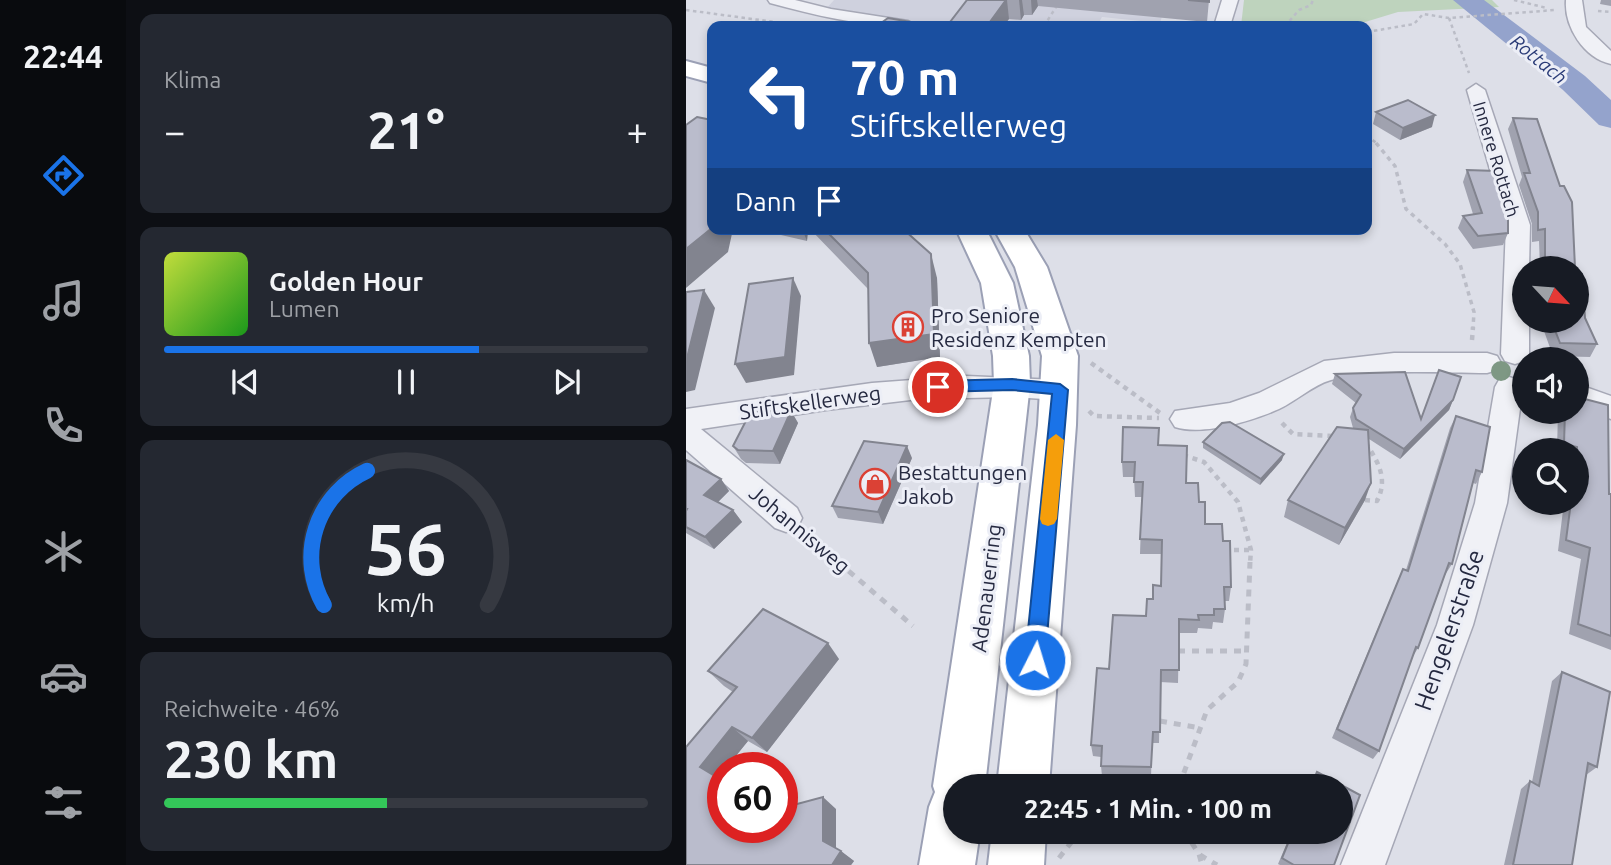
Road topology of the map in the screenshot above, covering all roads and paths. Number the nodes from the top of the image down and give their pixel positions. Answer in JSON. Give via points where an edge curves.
{"nodes":[{"id":1,"x":776,"y":0,"type":"edge"},
{"id":2,"x":1060,"y":0,"type":"edge"},
{"id":3,"x":1230,"y":0,"type":"edge"},
{"id":4,"x":1313,"y":0,"type":"edge"},
{"id":5,"x":1514,"y":0,"type":"edge"},
{"id":6,"x":1574,"y":0,"type":"edge"},
{"id":7,"x":686,"y":10,"type":"edge"},
{"id":8,"x":1449,"y":18,"type":"junction"},
{"id":9,"x":769,"y":21,"type":"edge"},
{"id":10,"x":876,"y":21,"type":"edge"},
{"id":11,"x":1047,"y":21,"type":"edge"},
{"id":12,"x":1224,"y":21,"type":"edge"},
{"id":13,"x":1289,"y":21,"type":"edge"},
{"id":14,"x":1372,"y":31,"type":"edge"},
{"id":15,"x":1611,"y":59,"type":"edge"},
{"id":16,"x":686,"y":68,"type":"edge"},
{"id":17,"x":707,"y":74,"type":"edge"},
{"id":18,"x":686,"y":90,"type":"edge"},
{"id":19,"x":1476,"y":90,"type":"joint"},
{"id":20,"x":707,"y":97,"type":"edge"},
{"id":21,"x":1372,"y":140,"type":"edge"},
{"id":22,"x":974,"y":235,"type":"edge"},
{"id":23,"x":1012,"y":235,"type":"edge"},
{"id":24,"x":1507,"y":369,"type":"edge"},
{"id":25,"x":1060,"y":373,"type":"junction"},
{"id":26,"x":1012,"y":384,"type":"junction"},
{"id":27,"x":1589,"y":399,"type":"edge"},
{"id":28,"x":1269,"y":401,"type":"junction"},
{"id":29,"x":1611,"y":408,"type":"edge"},
{"id":30,"x":1185,"y":419,"type":"dead end"},
{"id":31,"x":686,"y":420,"type":"edge"},
{"id":32,"x":686,"y":433,"type":"edge"},
{"id":33,"x":1348,"y":436,"type":"edge"},
{"id":34,"x":1357,"y":440,"type":"edge"},
{"id":35,"x":1171,"y":455,"type":"edge"},
{"id":36,"x":1365,"y":500,"type":"edge"},
{"id":37,"x":786,"y":518,"type":"joint"},
{"id":38,"x":1221,"y":550,"type":"edge"},
{"id":39,"x":1251,"y":550,"type":"junction"},
{"id":40,"x":913,"y":626,"type":"dead end"},
{"id":41,"x":1178,"y":651,"type":"edge"},
{"id":42,"x":1247,"y":651,"type":"junction"},
{"id":43,"x":1160,"y":721,"type":"edge"},
{"id":44,"x":1200,"y":728,"type":"junction"},
{"id":45,"x":960,"y":774,"type":"edge"},
{"id":46,"x":1024,"y":774,"type":"edge"},
{"id":47,"x":1183,"y":774,"type":"edge"},
{"id":48,"x":950,"y":844,"type":"edge"},
{"id":49,"x":1018,"y":844,"type":"edge"},
{"id":50,"x":1070,"y":844,"type":"edge"},
{"id":51,"x":1192,"y":844,"type":"edge"},
{"id":52,"x":1199,"y":854,"type":"junction"},
{"id":53,"x":947,"y":865,"type":"edge"},
{"id":54,"x":1016,"y":865,"type":"edge"},
{"id":55,"x":1053,"y":865,"type":"edge"},
{"id":56,"x":1202,"y":865,"type":"edge"},
{"id":57,"x":1217,"y":865,"type":"edge"},
{"id":58,"x":1363,"y":865,"type":"edge"}],
"edges":[{"from":1,"to":10,"type":"street"},
{"from":2,"to":11,"type":"path"},
{"from":3,"to":12,"type":"street"},
{"from":4,"to":13,"type":"path"},
{"from":5,"to":8,"type":"path","via":[[1556,10]]},
{"from":6,"to":15,"type":"street","via":[[1572,12],[1585,39]]},
{"from":7,"to":9,"type":"path"},
{"from":8,"to":14,"type":"path","via":[[1423,14],[1414,24]]},
{"from":8,"to":19,"type":"path"},
{"from":16,"to":17,"type":"main road"},
{"from":18,"to":20,"type":"main road"},
{"from":19,"to":24,"type":"street","name":"Innere Rottach","via":[[1518,225]]},
{"from":21,"to":24,"type":"path","via":[[1395,166],[1406,209],[1460,264],[1474,312],[1472,352]]},
{"from":22,"to":26,"type":"main road","name":"Adenauerring","via":[[998,283]]},
{"from":23,"to":25,"type":"main road","via":[[1031,267]]},
{"from":24,"to":28,"type":"street","via":[[1394,363],[1324,371]]},
{"from":24,"to":58,"type":"street","name":"Hengelerstraße","via":[[1491,503],[1455,625]]},
{"from":25,"to":25,"type":"path","via":[[1094,416],[1167,418],[1089,361]]},
{"from":25,"to":26,"type":"street","name":"Stiftskellerweg"},
{"from":25,"to":46,"type":"main road"},
{"from":26,"to":31,"type":"street","name":"Stiftskellerweg","via":[[913,387]]},
{"from":26,"to":45,"type":"main road","name":"Adenauerring"},
{"from":27,"to":29,"type":"street"},
{"from":28,"to":30,"type":"street","via":[[1231,414]]},
{"from":28,"to":33,"type":"path","via":[[1293,434]]},
{"from":32,"to":37,"type":"street","name":"Johannisweg"},
{"from":34,"to":36,"type":"path","via":[[1366,444],[1382,468],[1382,493],[1377,501]]},
{"from":35,"to":39,"type":"path","via":[[1204,462],[1238,502]]},
{"from":37,"to":40,"type":"path","name":"Johannisweg"},
{"from":38,"to":39,"type":"path"},
{"from":39,"to":42,"type":"path"},
{"from":41,"to":42,"type":"path"},
{"from":42,"to":44,"type":"path","via":[[1238,682],[1207,710]]},
{"from":43,"to":44,"type":"path"},
{"from":44,"to":47,"type":"path"},
{"from":48,"to":53,"type":"main road"},
{"from":49,"to":54,"type":"main road"},
{"from":50,"to":55,"type":"path"},
{"from":51,"to":52,"type":"path"},
{"from":52,"to":56,"type":"path"},
{"from":52,"to":57,"type":"path"}]}
